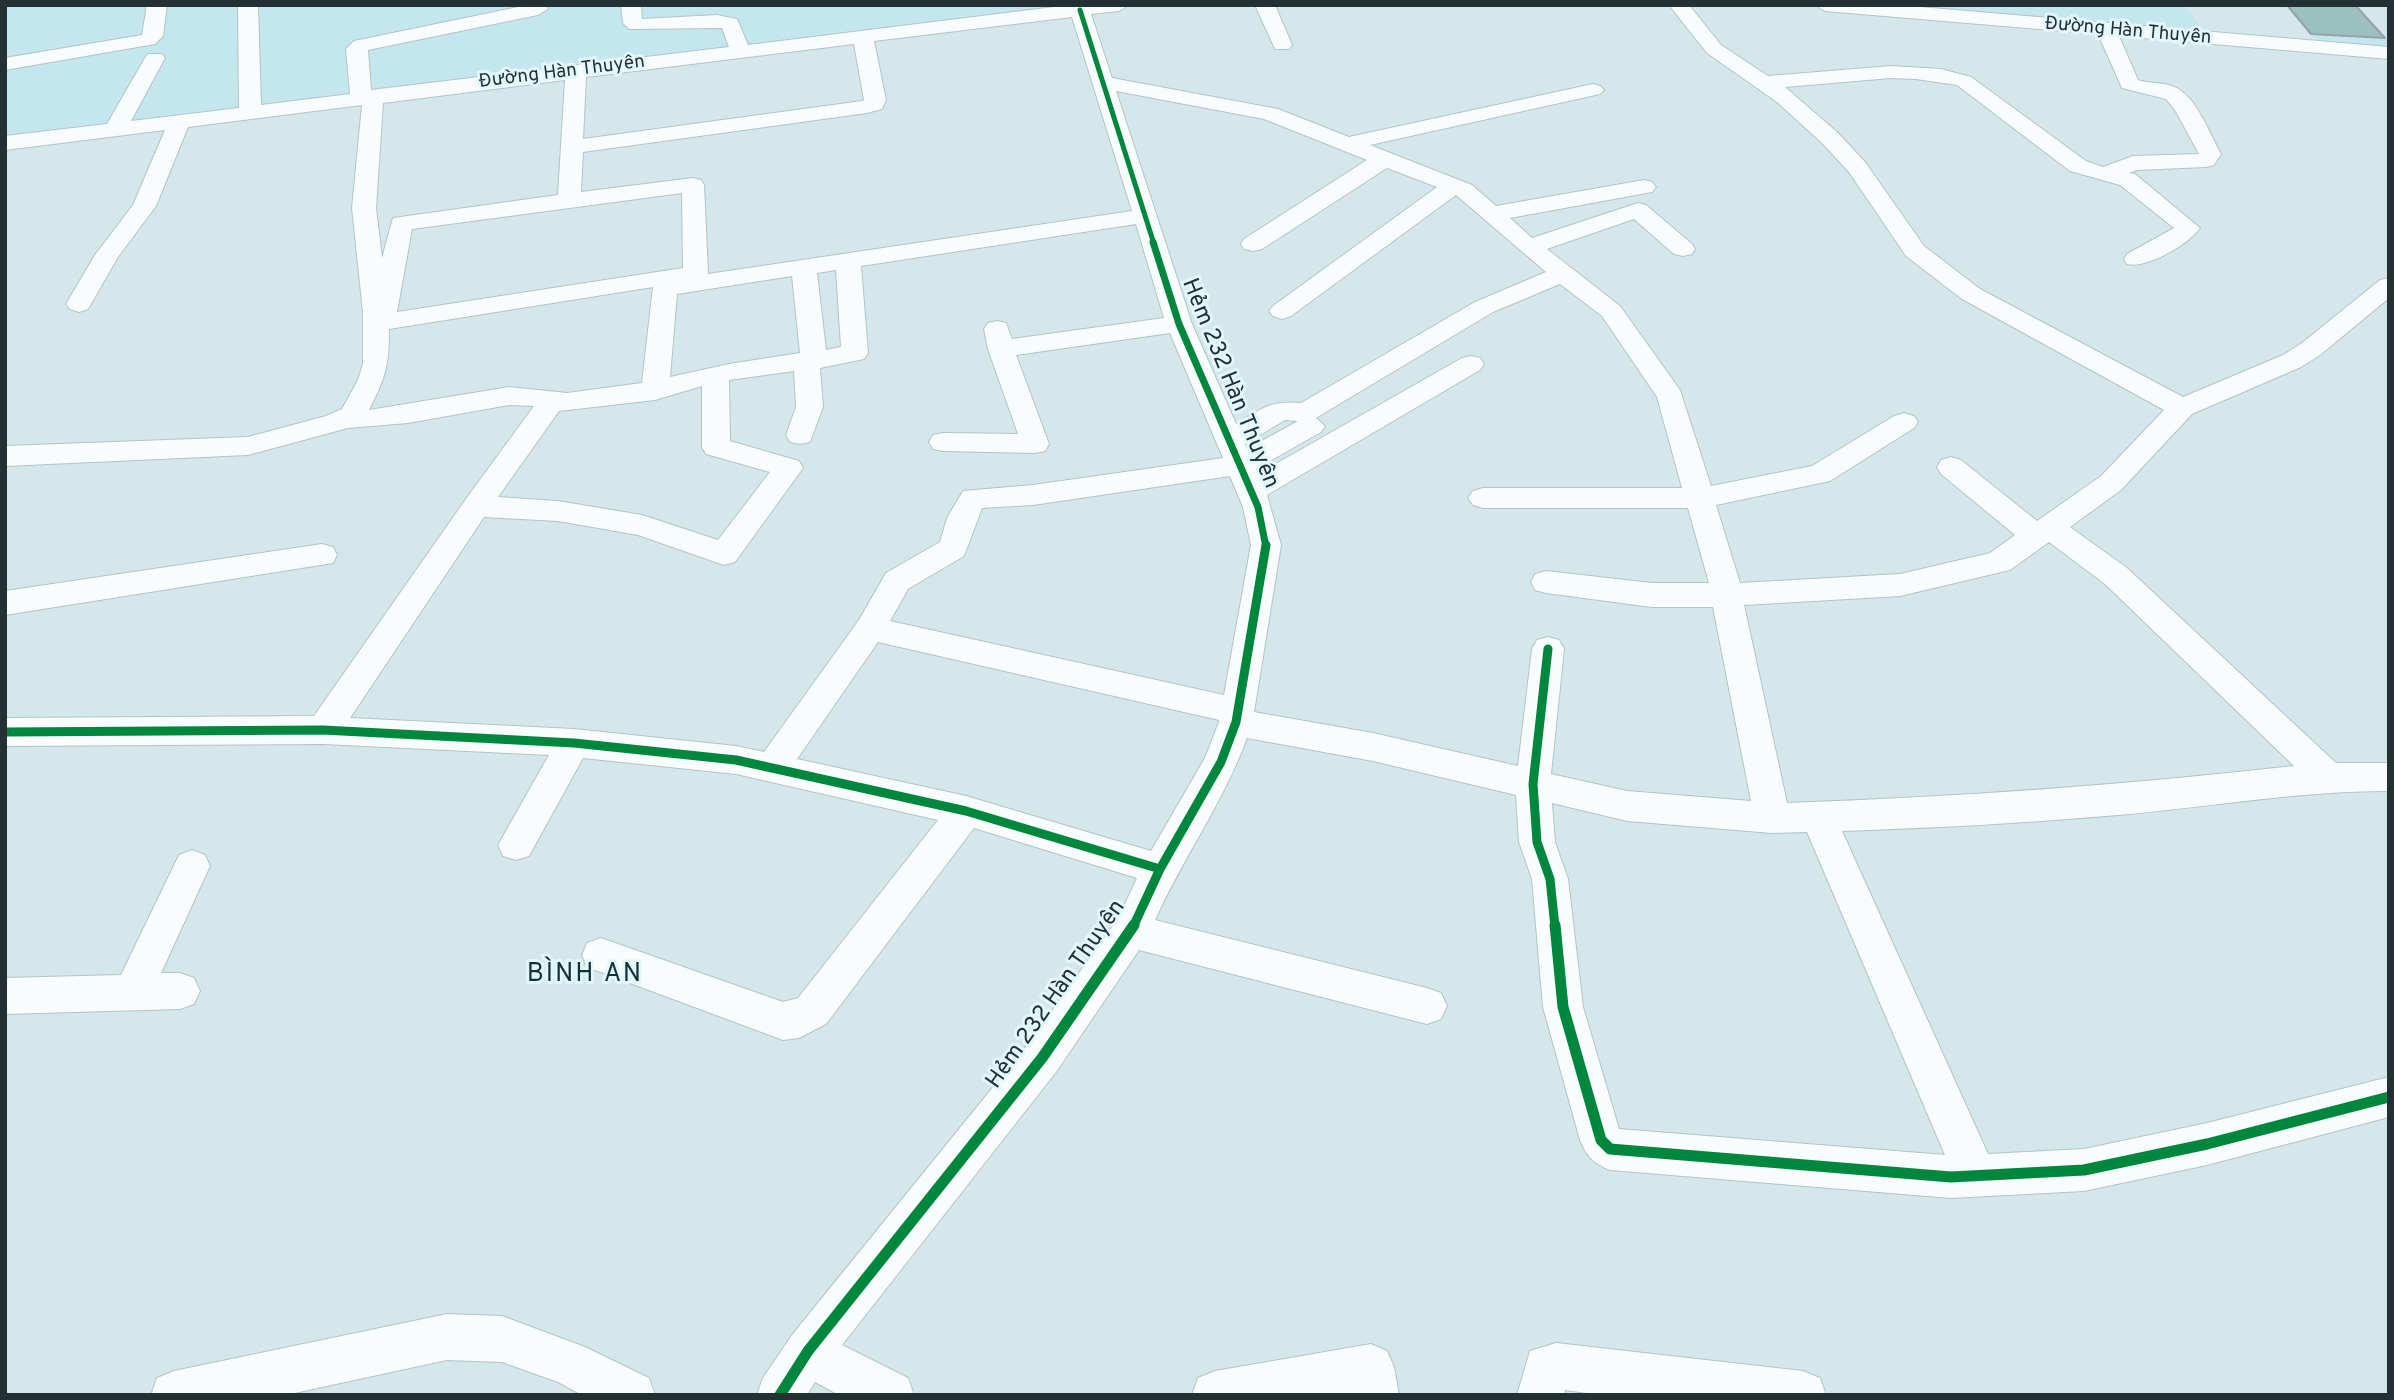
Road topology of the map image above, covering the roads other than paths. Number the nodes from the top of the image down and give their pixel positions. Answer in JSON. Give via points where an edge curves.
{"nodes":[{"id":1,"x":157,"y":5,"type":"edge"},
{"id":2,"x":248,"y":5,"type":"edge"},
{"id":3,"x":631,"y":5,"type":"edge"},
{"id":4,"x":1119,"y":5,"type":"edge"},
{"id":5,"x":1265,"y":5,"type":"edge"},
{"id":6,"x":1679,"y":5,"type":"edge"},
{"id":7,"x":1825,"y":5,"type":"edge"},
{"id":8,"x":538,"y":9,"type":"dead end"},
{"id":9,"x":1080,"y":10,"type":"junction"},
{"id":10,"x":2106,"y":30,"type":"junction"},
{"id":11,"x":863,"y":37,"type":"junction"},
{"id":12,"x":1282,"y":44,"type":"dead end"},
{"id":13,"x":741,"y":52,"type":"junction"},
{"id":14,"x":2389,"y":53,"type":"edge"},
{"id":15,"x":155,"y":58,"type":"dead end"},
{"id":16,"x":5,"y":64,"type":"edge"},
{"id":17,"x":576,"y":72,"type":"junction"},
{"id":18,"x":1764,"y":83,"type":"junction"},
{"id":19,"x":1102,"y":84,"type":"junction"},
{"id":20,"x":1593,"y":90,"type":"dead end"},
{"id":21,"x":367,"y":97,"type":"junction"},
{"id":22,"x":250,"y":111,"type":"junction"},
{"id":23,"x":180,"y":120,"type":"junction"},
{"id":24,"x":116,"y":128,"type":"junction"},
{"id":25,"x":5,"y":143,"type":"edge"},
{"id":26,"x":1347,"y":144,"type":"junction"},
{"id":27,"x":572,"y":147,"type":"junction"},
{"id":28,"x":1386,"y":158,"type":"junction"},
{"id":29,"x":2104,"y":175,"type":"junction"},
{"id":30,"x":1454,"y":186,"type":"junction"},
{"id":31,"x":1644,"y":187,"type":"dead end"},
{"id":32,"x":569,"y":201,"type":"junction"},
{"id":33,"x":1492,"y":214,"type":"junction"},
{"id":34,"x":1144,"y":216,"type":"junction"},
{"id":35,"x":1253,"y":244,"type":"dead end"},
{"id":36,"x":1529,"y":247,"type":"junction"},
{"id":37,"x":1683,"y":249,"type":"dead end"},
{"id":38,"x":2136,"y":259,"type":"dead end"},
{"id":39,"x":848,"y":261,"type":"junction"},
{"id":40,"x":804,"y":268,"type":"junction"},
{"id":41,"x":1564,"y":273,"type":"junction"},
{"id":42,"x":2389,"y":285,"type":"edge"},
{"id":43,"x":665,"y":288,"type":"junction"},
{"id":44,"x":79,"y":304,"type":"dead end"},
{"id":45,"x":1282,"y":311,"type":"dead end"},
{"id":46,"x":1179,"y":324,"type":"junction"},
{"id":47,"x":376,"y":333,"type":"junction"},
{"id":48,"x":810,"y":361,"type":"junction"},
{"id":49,"x":1471,"y":364,"type":"dead end"},
{"id":50,"x":716,"y":375,"type":"junction"},
{"id":51,"x":655,"y":391,"type":"junction"},
{"id":52,"x":552,"y":401,"type":"junction"},
{"id":53,"x":2182,"y":408,"type":"junction"},
{"id":54,"x":346,"y":419,"type":"junction"},
{"id":55,"x":1904,"y":422,"type":"dead end"},
{"id":56,"x":1311,"y":426,"type":"dead end"},
{"id":57,"x":800,"y":435,"type":"dead end"},
{"id":58,"x":943,"y":442,"type":"dead end"},
{"id":59,"x":1035,"y":444,"type":"junction"},
{"id":60,"x":5,"y":456,"type":"edge"},
{"id":61,"x":1241,"y":466,"type":"junction"},
{"id":62,"x":1951,"y":467,"type":"dead end"},
{"id":63,"x":1033,"y":495,"type":"junction"},
{"id":64,"x":1483,"y":498,"type":"dead end"},
{"id":65,"x":1699,"y":498,"type":"junction"},
{"id":66,"x":476,"y":506,"type":"junction"},
{"id":67,"x":2043,"y":531,"type":"junction"},
{"id":68,"x":322,"y":555,"type":"dead end"},
{"id":69,"x":1546,"y":582,"type":"dead end"},
{"id":70,"x":1727,"y":595,"type":"junction"},
{"id":71,"x":5,"y":603,"type":"edge"},
{"id":72,"x":870,"y":628,"type":"junction"},
{"id":73,"x":1548,"y":649,"type":"dead end"},
{"id":74,"x":1237,"y":717,"type":"junction"},
{"id":75,"x":323,"y":730,"type":"junction"},
{"id":76,"x":5,"y":732,"type":"edge"},
{"id":77,"x":574,"y":743,"type":"junction"},
{"id":78,"x":772,"y":768,"type":"junction"},
{"id":79,"x":2328,"y":777,"type":"junction"},
{"id":80,"x":2389,"y":777,"type":"edge"},
{"id":81,"x":1533,"y":784,"type":"junction"},
{"id":82,"x":966,"y":811,"type":"junction"},
{"id":83,"x":1818,"y":817,"type":"junction"},
{"id":84,"x":1772,"y":818,"type":"junction"},
{"id":85,"x":516,"y":845,"type":"dead end"},
{"id":86,"x":192,"y":866,"type":"dead end"},
{"id":87,"x":1160,"y":869,"type":"junction"},
{"id":88,"x":1131,"y":931,"type":"junction"},
{"id":89,"x":601,"y":955,"type":"dead end"},
{"id":90,"x":180,"y":991,"type":"dead end"},
{"id":91,"x":132,"y":993,"type":"junction"},
{"id":92,"x":5,"y":996,"type":"edge"},
{"id":93,"x":1427,"y":1006,"type":"dead end"},
{"id":94,"x":2389,"y":1097,"type":"edge"},
{"id":95,"x":1976,"y":1176,"type":"junction"},
{"id":96,"x":808,"y":1351,"type":"junction"},
{"id":97,"x":1373,"y":1381,"type":"edge"},
{"id":98,"x":174,"y":1395,"type":"edge"},
{"id":99,"x":632,"y":1395,"type":"edge"},
{"id":100,"x":780,"y":1395,"type":"edge"},
{"id":101,"x":891,"y":1395,"type":"edge"},
{"id":102,"x":1215,"y":1395,"type":"edge"},
{"id":103,"x":1540,"y":1395,"type":"edge"},
{"id":104,"x":1802,"y":1395,"type":"edge"}],
"edges":[{"from":1,"to":16,"type":"street","via":[[153,36],[148,40]]},
{"from":2,"to":22,"type":"street"},
{"from":3,"to":13,"type":"street","via":[[636,25],[730,23]]},
{"from":4,"to":9,"type":"street","name":"Đường Hàn Thuyên"},
{"from":5,"to":12,"type":"street"},
{"from":6,"to":18,"type":"street","via":[[1714,49]]},
{"from":7,"to":10,"type":"street","name":"Đường Hàn Thuyên"},
{"from":8,"to":21,"type":"street","via":[[361,45],[356,49]]},
{"from":9,"to":11,"type":"street","name":"Đường Hàn Thuyên"},
{"from":9,"to":19,"type":"street","name":"Hẻm 232 Hàn Thuyên"},
{"from":10,"to":14,"type":"street","name":"Đường Hàn Thuyên"},
{"from":10,"to":29,"type":"street","via":[[2129,84],[2176,96],[2210,154],[2206,160],[2133,163]]},
{"from":11,"to":13,"type":"street","name":"Đường Hàn Thuyên"},
{"from":11,"to":27,"type":"street","via":[[875,100],[867,107]]},
{"from":13,"to":17,"type":"street","name":"Đường Hàn Thuyên"},
{"from":15,"to":24,"type":"street"},
{"from":17,"to":21,"type":"street","name":"Đường Hàn Thuyên"},
{"from":17,"to":27,"type":"street"},
{"from":18,"to":29,"type":"street","via":[[1893,73],[1945,75],[1964,81],[2078,166]]},
{"from":18,"to":53,"type":"street","via":[[1839,147],[1915,251],[1940,273]]},
{"from":19,"to":26,"type":"street","via":[[1270,114]]},
{"from":19,"to":34,"type":"street","name":"Hẻm 232 Hàn Thuyên"},
{"from":20,"to":26,"type":"street"},
{"from":21,"to":22,"type":"street","name":"Đường Hàn Thuyên"},
{"from":21,"to":47,"type":"street","via":[[364,208]]},
{"from":22,"to":23,"type":"street","name":"Đường Hàn Thuyên"},
{"from":23,"to":24,"type":"street","name":"Đường Hàn Thuyên"},
{"from":23,"to":44,"type":"street","via":[[144,206],[107,255]]},
{"from":24,"to":25,"type":"street","name":"Đường Hàn Thuyên"},
{"from":26,"to":28,"type":"street"},
{"from":27,"to":32,"type":"street"},
{"from":28,"to":30,"type":"street"},
{"from":28,"to":35,"type":"street"},
{"from":29,"to":38,"type":"street","via":[[2127,179],[2188,228],[2179,238]]},
{"from":30,"to":33,"type":"street"},
{"from":30,"to":45,"type":"street"},
{"from":31,"to":33,"type":"street"},
{"from":32,"to":32,"type":"street","via":[[401,223],[382,322],[696,273],[693,186]]},
{"from":33,"to":36,"type":"street"},
{"from":34,"to":39,"type":"street"},
{"from":34,"to":46,"type":"street","name":"Hẻm 232 Hàn Thuyên"},
{"from":36,"to":37,"type":"street","via":[[1638,210]]},
{"from":36,"to":41,"type":"street"},
{"from":39,"to":40,"type":"street"},
{"from":39,"to":48,"type":"street","via":[[855,353]]},
{"from":40,"to":43,"type":"street"},
{"from":40,"to":48,"type":"street"},
{"from":41,"to":61,"type":"street","via":[[1484,307],[1304,413],[1280,410]]},
{"from":41,"to":65,"type":"street","via":[[1611,311],[1670,396]]},
{"from":42,"to":53,"type":"street","via":[[2292,361]]},
{"from":43,"to":47,"type":"street"},
{"from":43,"to":51,"type":"street"},
{"from":46,"to":59,"type":"street","via":[[999,339]]},
{"from":46,"to":61,"type":"street","name":"Hẻm 232 Hàn Thuyên"},
{"from":47,"to":54,"type":"street","via":[[371,380],[355,412]]},
{"from":48,"to":50,"type":"street"},
{"from":48,"to":57,"type":"street","via":[[812,396]]},
{"from":49,"to":61,"type":"street"},
{"from":50,"to":51,"type":"street"},
{"from":50,"to":66,"type":"street","via":[[716,447],[789,468],[724,554],[642,525],[558,511]]},
{"from":51,"to":52,"type":"street"},
{"from":52,"to":54,"type":"street","via":[[511,395],[439,410]]},
{"from":52,"to":66,"type":"street"},
{"from":53,"to":67,"type":"street","via":[[2111,483]]},
{"from":54,"to":60,"type":"street","via":[[248,446]]},
{"from":55,"to":65,"type":"street","via":[[1821,474]]},
{"from":56,"to":61,"type":"street"},
{"from":58,"to":59,"type":"street"},
{"from":59,"to":63,"type":"street"},
{"from":61,"to":63,"type":"street"},
{"from":61,"to":74,"type":"street","name":"Hẻm 232 Hàn Thuyên","via":[[1258,507],[1266,545]]},
{"from":62,"to":67,"type":"street"},
{"from":63,"to":72,"type":"street","via":[[973,498],[953,548],[897,581]]},
{"from":64,"to":65,"type":"street"},
{"from":65,"to":70,"type":"street"},
{"from":66,"to":75,"type":"street"},
{"from":67,"to":70,"type":"street","via":[[1999,562],[1900,585]]},
{"from":67,"to":79,"type":"street","via":[[2116,576]]},
{"from":68,"to":71,"type":"street"},
{"from":69,"to":70,"type":"street","via":[[1652,595]]},
{"from":70,"to":84,"type":"street"},
{"from":72,"to":74,"type":"street"},
{"from":72,"to":78,"type":"street"},
{"from":73,"to":81,"type":"street"},
{"from":74,"to":81,"type":"street"},
{"from":74,"to":87,"type":"street","name":"Hẻm 232 Hàn Thuyên","via":[[1221,762]]},
{"from":75,"to":76,"type":"street"},
{"from":75,"to":77,"type":"street"},
{"from":77,"to":78,"type":"street"},
{"from":77,"to":85,"type":"street"},
{"from":78,"to":82,"type":"street"},
{"from":79,"to":80,"type":"street"},
{"from":79,"to":83,"type":"street","via":[[2120,800]]},
{"from":81,"to":84,"type":"street","via":[[1627,806]]},
{"from":81,"to":95,"type":"street","via":[[1536,842],[1550,879],[1563,1007],[1601,1140],[1610,1149]]},
{"from":82,"to":87,"type":"street"},
{"from":82,"to":89,"type":"street","via":[[813,1011],[799,1019],[783,1021]]},
{"from":83,"to":84,"type":"street"},
{"from":83,"to":95,"type":"street"},
{"from":86,"to":91,"type":"street"},
{"from":87,"to":88,"type":"street","name":"Hẻm 232 Hàn Thuyên"},
{"from":88,"to":93,"type":"street"},
{"from":88,"to":96,"type":"street","name":"Hẻm 232 Hàn Thuyên","via":[[1042,1058]]},
{"from":90,"to":91,"type":"street"},
{"from":91,"to":92,"type":"street"},
{"from":94,"to":95,"type":"street","via":[[2084,1170]]},
{"from":96,"to":100,"type":"street","name":"Hẻm 232 Hàn Thuyên"},
{"from":96,"to":101,"type":"street"},
{"from":97,"to":102,"type":"street"},
{"from":98,"to":99,"type":"street","via":[[447,1337],[502,1339],[569,1363]]},
{"from":103,"to":104,"type":"street","via":[[1546,1367],[1556,1366]]}]}
